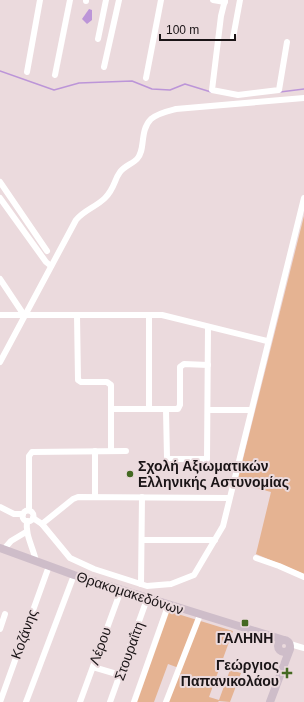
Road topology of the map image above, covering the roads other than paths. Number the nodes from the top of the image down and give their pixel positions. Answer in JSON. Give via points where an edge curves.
{"nodes":[{"id":1,"x":40,"y":0,"type":"edge"},
{"id":2,"x":70,"y":0,"type":"edge"},
{"id":3,"x":106,"y":0,"type":"edge"},
{"id":4,"x":119,"y":0,"type":"edge"},
{"id":5,"x":161,"y":0,"type":"edge"},
{"id":6,"x":213,"y":0,"type":"edge"},
{"id":7,"x":240,"y":0,"type":"edge"},
{"id":8,"x":225,"y":1,"type":"edge"},
{"id":9,"x":98,"y":38,"type":"dead end"},
{"id":10,"x":233,"y":38,"type":"dead end"},
{"id":11,"x":287,"y":42,"type":"dead end"},
{"id":12,"x":104,"y":67,"type":"dead end"},
{"id":13,"x":27,"y":72,"type":"dead end"},
{"id":14,"x":55,"y":75,"type":"dead end"},
{"id":15,"x":146,"y":78,"type":"dead end"},
{"id":16,"x":304,"y":98,"type":"edge"},
{"id":17,"x":0,"y":182,"type":"edge"},
{"id":18,"x":0,"y":198,"type":"edge"},
{"id":19,"x":304,"y":198,"type":"edge"},
{"id":20,"x":47,"y":251,"type":"dead end"},
{"id":21,"x":50,"y":266,"type":"junction"},
{"id":22,"x":0,"y":279,"type":"edge"},
{"id":23,"x":0,"y":315,"type":"edge"},
{"id":24,"x":24,"y":315,"type":"junction"},
{"id":25,"x":77,"y":315,"type":"junction"},
{"id":26,"x":149,"y":315,"type":"junction"},
{"id":27,"x":208,"y":326,"type":"junction"},
{"id":28,"x":267,"y":341,"type":"junction"},
{"id":29,"x":0,"y":362,"type":"edge"},
{"id":30,"x":208,"y":365,"type":"junction"},
{"id":31,"x":111,"y":409,"type":"junction"},
{"id":32,"x":149,"y":410,"type":"junction"},
{"id":33,"x":166,"y":410,"type":"junction"},
{"id":34,"x":208,"y":410,"type":"junction"},
{"id":35,"x":250,"y":410,"type":"junction"},
{"id":36,"x":95,"y":451,"type":"junction"},
{"id":37,"x":111,"y":451,"type":"junction"},
{"id":38,"x":126,"y":451,"type":"dead end"},
{"id":39,"x":95,"y":497,"type":"junction"},
{"id":40,"x":142,"y":497,"type":"junction"},
{"id":41,"x":229,"y":498,"type":"junction"},
{"id":42,"x":0,"y":507,"type":"edge"},
{"id":43,"x":29,"y":510,"type":"junction"},
{"id":44,"x":23,"y":514,"type":"junction"},
{"id":45,"x":30,"y":520,"type":"junction"},
{"id":46,"x":42,"y":524,"type":"junction"},
{"id":47,"x":26,"y":532,"type":"junction"},
{"id":48,"x":142,"y":540,"type":"junction"},
{"id":49,"x":215,"y":540,"type":"junction"},
{"id":50,"x":2,"y":548,"type":"edge"},
{"id":51,"x":256,"y":558,"type":"dead end"},
{"id":52,"x":36,"y":561,"type":"junction"},
{"id":53,"x":49,"y":566,"type":"junction"},
{"id":54,"x":74,"y":575,"type":"junction"},
{"id":55,"x":304,"y":577,"type":"edge"},
{"id":56,"x":141,"y":584,"type":"junction"},
{"id":57,"x":121,"y":590,"type":"junction"},
{"id":58,"x":147,"y":599,"type":"junction"},
{"id":59,"x":168,"y":606,"type":"junction"},
{"id":60,"x":5,"y":614,"type":"dead end"},
{"id":61,"x":200,"y":615,"type":"junction"},
{"id":62,"x":0,"y":629,"type":"edge"},
{"id":63,"x":285,"y":646,"type":"junction"},
{"id":64,"x":304,"y":648,"type":"edge"},
{"id":65,"x":93,"y":667,"type":"junction"},
{"id":66,"x":120,"y":675,"type":"junction"},
{"id":67,"x":0,"y":702,"type":"edge"},
{"id":68,"x":26,"y":702,"type":"edge"},
{"id":69,"x":80,"y":702,"type":"edge"},
{"id":70,"x":110,"y":702,"type":"edge"},
{"id":71,"x":134,"y":702,"type":"edge"},
{"id":72,"x":166,"y":702,"type":"edge"},
{"id":73,"x":270,"y":702,"type":"edge"}],
"edges":[{"from":1,"to":13,"type":"street"},
{"from":2,"to":14,"type":"street"},
{"from":3,"to":9,"type":"street"},
{"from":4,"to":12,"type":"street"},
{"from":5,"to":15,"type":"street"},
{"from":6,"to":8,"type":"street"},
{"from":7,"to":10,"type":"street"},
{"from":8,"to":11,"type":"street","via":[[212,90],[238,94],[279,90]]},
{"from":16,"to":21,"type":"street","via":[[176,109],[152,118],[145,127],[139,156],[120,172],[115,185],[105,198],[83,212]]},
{"from":17,"to":20,"type":"street"},
{"from":18,"to":21,"type":"street"},
{"from":19,"to":28,"type":"street"},
{"from":21,"to":24,"type":"street"},
{"from":22,"to":24,"type":"street"},
{"from":23,"to":24,"type":"street"},
{"from":24,"to":25,"type":"street"},
{"from":24,"to":29,"type":"street"},
{"from":25,"to":26,"type":"street"},
{"from":25,"to":31,"type":"street","via":[[78,380],[109,382]]},
{"from":26,"to":27,"type":"street","via":[[167,316]]},
{"from":26,"to":32,"type":"street"},
{"from":27,"to":28,"type":"street"},
{"from":27,"to":30,"type":"street"},
{"from":28,"to":35,"type":"street"},
{"from":30,"to":33,"type":"street","via":[[182,365],[179,408]]},
{"from":30,"to":34,"type":"street"},
{"from":31,"to":32,"type":"street"},
{"from":31,"to":37,"type":"street"},
{"from":32,"to":33,"type":"street"},
{"from":33,"to":34,"type":"street","via":[[167,458],[207,459]]},
{"from":34,"to":35,"type":"street"},
{"from":35,"to":41,"type":"street"},
{"from":36,"to":37,"type":"street"},
{"from":36,"to":39,"type":"street"},
{"from":36,"to":43,"type":"street","via":[[32,452],[29,456]]},
{"from":37,"to":38,"type":"street"},
{"from":39,"to":40,"type":"street"},
{"from":39,"to":46,"type":"street","via":[[73,499]]},
{"from":40,"to":41,"type":"street"},
{"from":40,"to":48,"type":"street"},
{"from":41,"to":49,"type":"street","via":[[222,530]]},
{"from":42,"to":44,"type":"street","via":[[14,514]]},
{"from":43,"to":44,"type":"street"},
{"from":43,"to":45,"type":"street","via":[[33,513]]},
{"from":44,"to":45,"type":"street","via":[[23,518]]},
{"from":45,"to":46,"type":"street"},
{"from":45,"to":47,"type":"street"},
{"from":46,"to":56,"type":"street","via":[[73,560]]},
{"from":47,"to":50,"type":"street"},
{"from":47,"to":52,"type":"street"},
{"from":48,"to":49,"type":"street"},
{"from":48,"to":56,"type":"street"},
{"from":49,"to":56,"type":"street","via":[[192,577],[165,585]]},
{"from":50,"to":52,"type":"main road","name":"Θρακομακεδόνων"},
{"from":51,"to":55,"type":"street"},
{"from":52,"to":53,"type":"main road","name":"Θρακομακεδόνων"},
{"from":53,"to":54,"type":"main road","name":"Θρακομακεδόνων"},
{"from":53,"to":67,"type":"street","name":"Κοζάνης"},
{"from":54,"to":57,"type":"main road","name":"Θρακομακεδόνων"},
{"from":54,"to":68,"type":"street"},
{"from":57,"to":58,"type":"main road","name":"Θρακομακεδόνων"},
{"from":57,"to":65,"type":"street","name":"Λέρου"},
{"from":58,"to":59,"type":"main road","name":"Θρακομακεδόνων"},
{"from":58,"to":66,"type":"street","name":"Στουραΐτη"},
{"from":59,"to":61,"type":"main road","name":"Θρακομακεδόνων"},
{"from":59,"to":71,"type":"street"},
{"from":60,"to":62,"type":"street"},
{"from":61,"to":63,"type":"main road","name":"Θρακομακεδόνων","via":[[261,634]]},
{"from":61,"to":72,"type":"street"},
{"from":63,"to":64,"type":"street"},
{"from":63,"to":73,"type":"main road","via":[[283,666]]},
{"from":65,"to":66,"type":"street"},
{"from":65,"to":69,"type":"street","name":"Λέρου"},
{"from":66,"to":70,"type":"street","name":"Στουραΐτη"}]}
